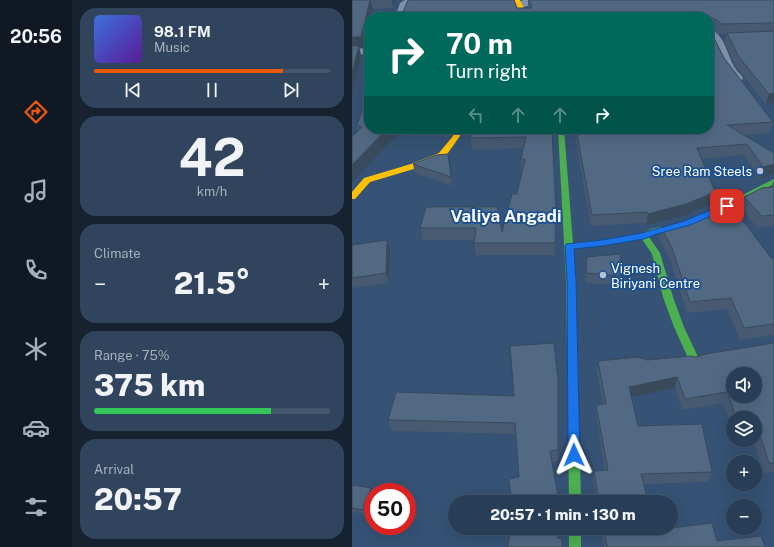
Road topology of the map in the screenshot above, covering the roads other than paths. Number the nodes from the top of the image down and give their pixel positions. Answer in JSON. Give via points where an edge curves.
{"nodes":[{"id":1,"x":445,"y":0,"type":"edge"},
{"id":2,"x":532,"y":0,"type":"edge"},
{"id":3,"x":518,"y":2,"type":"edge"},
{"id":4,"x":402,"y":12,"type":"edge"},
{"id":5,"x":523,"y":12,"type":"edge"},
{"id":6,"x":714,"y":35,"type":"edge"},
{"id":7,"x":714,"y":37,"type":"edge"},
{"id":8,"x":732,"y":38,"type":"edge"},
{"id":9,"x":364,"y":51,"type":"edge"},
{"id":10,"x":352,"y":52,"type":"edge"},
{"id":11,"x":744,"y":87,"type":"edge"},
{"id":12,"x":456,"y":134,"type":"edge"},
{"id":13,"x":561,"y":134,"type":"edge"},
{"id":14,"x":774,"y":181,"type":"edge"},
{"id":15,"x":352,"y":197,"type":"edge"},
{"id":16,"x":644,"y":236,"type":"junction"},
{"id":17,"x":569,"y":246,"type":"junction"},
{"id":18,"x":701,"y":355,"type":"joint"},
{"id":19,"x":673,"y":359,"type":"edge"},
{"id":20,"x":575,"y":495,"type":"edge"},
{"id":21,"x":575,"y":535,"type":"edge"},
{"id":22,"x":575,"y":547,"type":"edge"}],
"edges":[{"from":1,"to":4,"type":"street","via":[[405,3]]},
{"from":2,"to":3,"type":"street"},
{"from":3,"to":5,"type":"street"},
{"from":6,"to":8,"type":"street"},
{"from":7,"to":11,"type":"street","via":[[729,68]]},
{"from":9,"to":10,"type":"street"},
{"from":12,"to":15,"type":"street","via":[[442,155],[367,180]]},
{"from":13,"to":17,"type":"street"},
{"from":14,"to":16,"type":"street","via":[[732,211],[654,231]]},
{"from":16,"to":17,"type":"street"},
{"from":16,"to":18,"type":"street","via":[[656,253],[679,327]]},
{"from":17,"to":20,"type":"street"},
{"from":18,"to":19,"type":"street"},
{"from":21,"to":22,"type":"street"}]}
